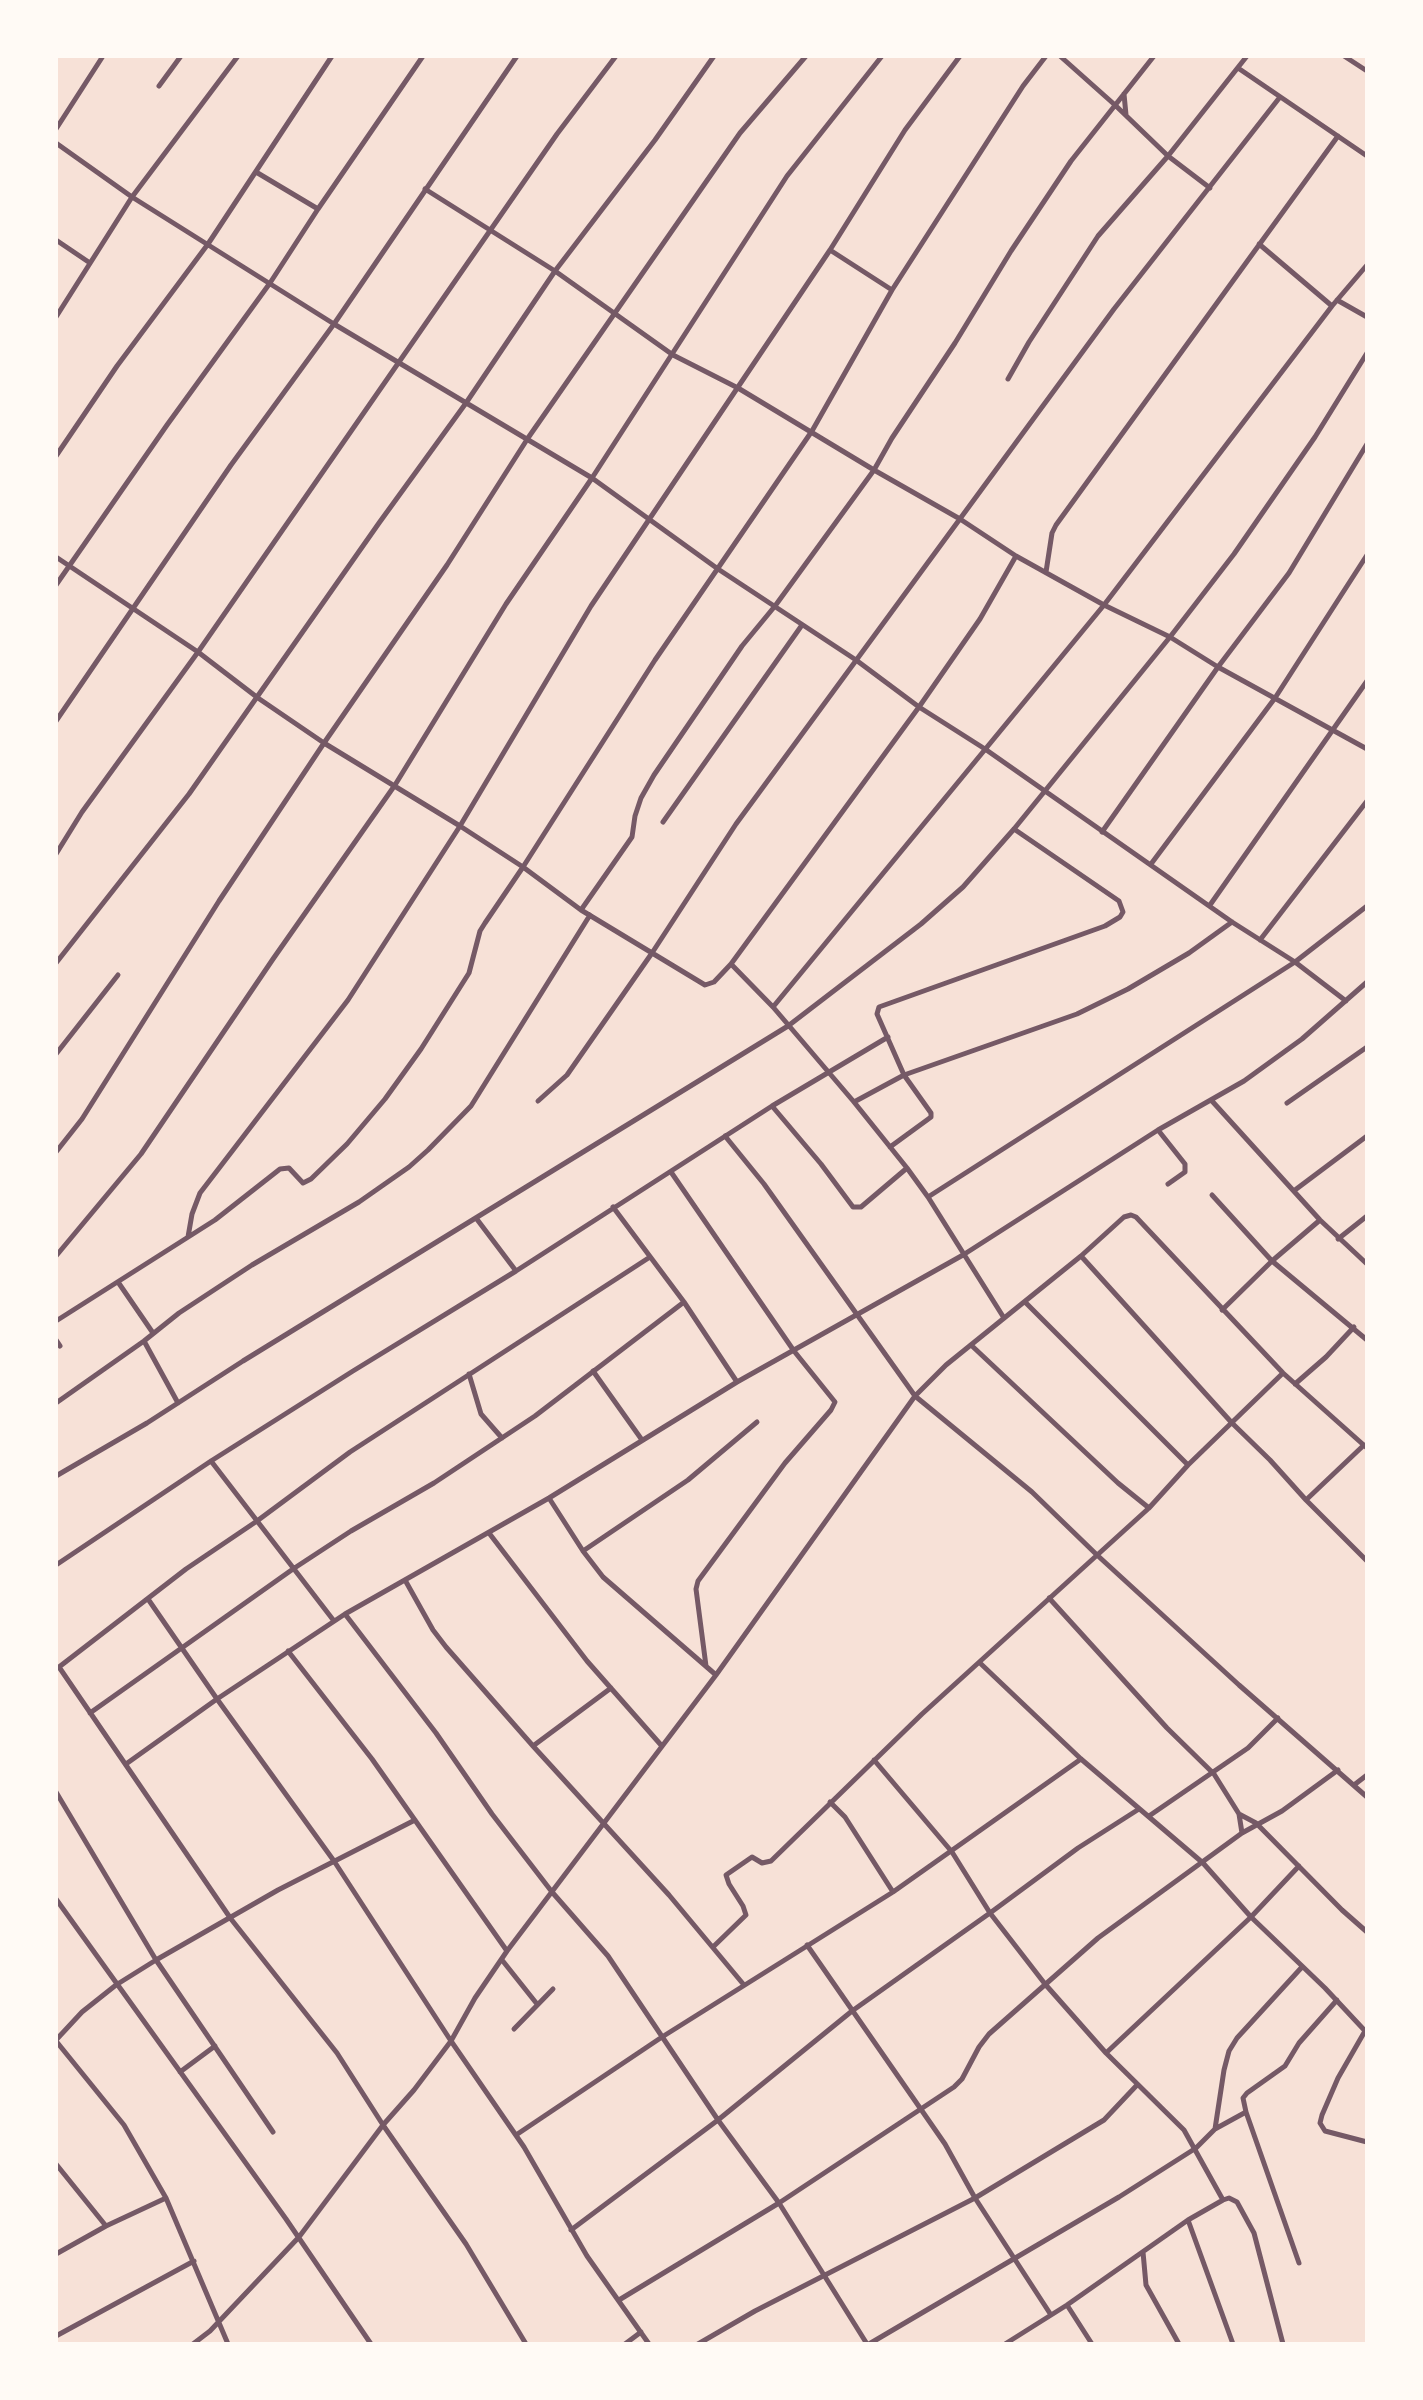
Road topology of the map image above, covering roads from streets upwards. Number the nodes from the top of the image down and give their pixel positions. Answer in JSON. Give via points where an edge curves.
{"nodes":[{"id":1,"x":103,"y":56,"type":"edge"},
{"id":2,"x":181,"y":56,"type":"edge"},
{"id":3,"x":238,"y":56,"type":"edge"},
{"id":4,"x":332,"y":56,"type":"edge"},
{"id":5,"x":424,"y":56,"type":"edge"},
{"id":6,"x":517,"y":56,"type":"edge"},
{"id":7,"x":616,"y":56,"type":"edge"},
{"id":8,"x":714,"y":56,"type":"edge"},
{"id":9,"x":806,"y":56,"type":"edge"},
{"id":10,"x":882,"y":56,"type":"edge"},
{"id":11,"x":960,"y":56,"type":"edge"},
{"id":12,"x":1046,"y":56,"type":"edge"},
{"id":13,"x":1060,"y":56,"type":"edge"},
{"id":14,"x":1154,"y":56,"type":"edge"},
{"id":15,"x":1247,"y":56,"type":"edge"},
{"id":16,"x":1345,"y":56,"type":"edge"},
{"id":17,"x":1238,"y":68,"type":"junction"},
{"id":18,"x":1367,"y":72,"type":"edge"},
{"id":19,"x":159,"y":86,"type":"dead end"},
{"id":20,"x":1124,"y":94,"type":"junction"},
{"id":21,"x":1280,"y":97,"type":"junction"},
{"id":22,"x":1115,"y":105,"type":"junction"},
{"id":23,"x":1126,"y":115,"type":"junction"},
{"id":24,"x":56,"y":129,"type":"edge"},
{"id":25,"x":1339,"y":136,"type":"junction"},
{"id":26,"x":56,"y":142,"type":"edge"},
{"id":27,"x":1168,"y":156,"type":"junction"},
{"id":28,"x":1367,"y":156,"type":"edge"},
{"id":29,"x":256,"y":172,"type":"junction"},
{"id":30,"x":1210,"y":188,"type":"junction"},
{"id":31,"x":425,"y":189,"type":"junction"},
{"id":32,"x":132,"y":197,"type":"junction"},
{"id":33,"x":318,"y":209,"type":"junction"},
{"id":34,"x":492,"y":229,"type":"junction"},
{"id":35,"x":56,"y":240,"type":"edge"},
{"id":36,"x":208,"y":244,"type":"junction"},
{"id":37,"x":1259,"y":244,"type":"junction"},
{"id":38,"x":830,"y":250,"type":"junction"},
{"id":39,"x":90,"y":263,"type":"junction"},
{"id":40,"x":1367,"y":265,"type":"edge"},
{"id":41,"x":555,"y":271,"type":"junction"},
{"id":42,"x":270,"y":283,"type":"junction"},
{"id":43,"x":892,"y":290,"type":"junction"},
{"id":44,"x":1337,"y":300,"type":"junction"},
{"id":45,"x":1332,"y":306,"type":"junction"},
{"id":46,"x":615,"y":313,"type":"junction"},
{"id":47,"x":56,"y":317,"type":"edge"},
{"id":48,"x":1367,"y":317,"type":"edge"},
{"id":49,"x":334,"y":324,"type":"junction"},
{"id":50,"x":1367,"y":353,"type":"edge"},
{"id":51,"x":673,"y":355,"type":"junction"},
{"id":52,"x":399,"y":362,"type":"junction"},
{"id":53,"x":1008,"y":379,"type":"dead end"},
{"id":54,"x":738,"y":388,"type":"junction"},
{"id":55,"x":467,"y":403,"type":"junction"},
{"id":56,"x":812,"y":431,"type":"junction"},
{"id":57,"x":528,"y":438,"type":"junction"},
{"id":58,"x":1367,"y":444,"type":"edge"},
{"id":59,"x":56,"y":456,"type":"edge"},
{"id":60,"x":874,"y":470,"type":"junction"},
{"id":61,"x":592,"y":478,"type":"junction"},
{"id":62,"x":650,"y":519,"type":"junction"},
{"id":63,"x":960,"y":519,"type":"junction"},
{"id":64,"x":1367,"y":555,"type":"edge"},
{"id":65,"x":1016,"y":556,"type":"junction"},
{"id":66,"x":56,"y":557,"type":"edge"},
{"id":67,"x":68,"y":567,"type":"junction"},
{"id":68,"x":718,"y":569,"type":"junction"},
{"id":69,"x":1045,"y":572,"type":"junction"},
{"id":70,"x":56,"y":585,"type":"edge"},
{"id":71,"x":1104,"y":605,"type":"junction"},
{"id":72,"x":775,"y":607,"type":"junction"},
{"id":73,"x":133,"y":610,"type":"junction"},
{"id":74,"x":802,"y":625,"type":"junction"},
{"id":75,"x":1170,"y":637,"type":"junction"},
{"id":76,"x":198,"y":652,"type":"junction"},
{"id":77,"x":856,"y":660,"type":"junction"},
{"id":78,"x":1218,"y":667,"type":"junction"},
{"id":79,"x":1367,"y":681,"type":"edge"},
{"id":80,"x":258,"y":698,"type":"junction"},
{"id":81,"x":1275,"y":698,"type":"junction"},
{"id":82,"x":919,"y":707,"type":"junction"},
{"id":83,"x":56,"y":721,"type":"edge"},
{"id":84,"x":1333,"y":730,"type":"junction"},
{"id":85,"x":324,"y":743,"type":"junction"},
{"id":86,"x":985,"y":749,"type":"junction"},
{"id":87,"x":1367,"y":750,"type":"edge"},
{"id":88,"x":394,"y":785,"type":"junction"},
{"id":89,"x":1045,"y":791,"type":"junction"},
{"id":90,"x":1367,"y":802,"type":"edge"},
{"id":91,"x":663,"y":822,"type":"dead end"},
{"id":92,"x":460,"y":826,"type":"junction"},
{"id":93,"x":1014,"y":830,"type":"junction"},
{"id":94,"x":1102,"y":832,"type":"junction"},
{"id":95,"x":56,"y":854,"type":"edge"},
{"id":96,"x":1151,"y":864,"type":"junction"},
{"id":97,"x":523,"y":867,"type":"junction"},
{"id":98,"x":1210,"y":905,"type":"junction"},
{"id":99,"x":1367,"y":906,"type":"edge"},
{"id":100,"x":581,"y":910,"type":"junction"},
{"id":101,"x":590,"y":915,"type":"junction"},
{"id":102,"x":1232,"y":922,"type":"junction"},
{"id":103,"x":1260,"y":940,"type":"junction"},
{"id":104,"x":652,"y":953,"type":"junction"},
{"id":105,"x":1295,"y":962,"type":"junction"},
{"id":106,"x":56,"y":963,"type":"edge"},
{"id":107,"x":731,"y":964,"type":"junction"},
{"id":108,"x":118,"y":975,"type":"dead end"},
{"id":109,"x":1367,"y":982,"type":"edge"},
{"id":110,"x":1346,"y":1001,"type":"junction"},
{"id":111,"x":773,"y":1007,"type":"junction"},
{"id":112,"x":788,"y":1026,"type":"junction"},
{"id":113,"x":888,"y":1037,"type":"junction"},
{"id":114,"x":1367,"y":1048,"type":"edge"},
{"id":115,"x":56,"y":1054,"type":"edge"},
{"id":116,"x":830,"y":1073,"type":"junction"},
{"id":117,"x":904,"y":1076,"type":"junction"},
{"id":118,"x":538,"y":1101,"type":"dead end"},
{"id":119,"x":1212,"y":1101,"type":"junction"},
{"id":120,"x":855,"y":1102,"type":"junction"},
{"id":121,"x":1287,"y":1103,"type":"dead end"},
{"id":122,"x":772,"y":1106,"type":"junction"},
{"id":123,"x":1158,"y":1130,"type":"junction"},
{"id":124,"x":725,"y":1136,"type":"junction"},
{"id":125,"x":1367,"y":1136,"type":"edge"},
{"id":126,"x":890,"y":1147,"type":"junction"},
{"id":127,"x":56,"y":1152,"type":"edge"},
{"id":128,"x":906,"y":1168,"type":"junction"},
{"id":129,"x":671,"y":1172,"type":"junction"},
{"id":130,"x":1168,"y":1184,"type":"dead end"},
{"id":131,"x":1295,"y":1190,"type":"junction"},
{"id":132,"x":1212,"y":1195,"type":"dead end"},
{"id":133,"x":928,"y":1197,"type":"junction"},
{"id":134,"x":613,"y":1207,"type":"junction"},
{"id":135,"x":1367,"y":1216,"type":"edge"},
{"id":136,"x":476,"y":1218,"type":"junction"},
{"id":137,"x":1320,"y":1220,"type":"junction"},
{"id":138,"x":188,"y":1237,"type":"junction"},
{"id":139,"x":1338,"y":1239,"type":"junction"},
{"id":140,"x":963,"y":1255,"type":"junction"},
{"id":141,"x":56,"y":1256,"type":"edge"},
{"id":142,"x":1081,"y":1256,"type":"junction"},
{"id":143,"x":650,"y":1257,"type":"junction"},
{"id":144,"x":1272,"y":1261,"type":"junction"},
{"id":145,"x":1367,"y":1264,"type":"edge"},
{"id":146,"x":516,"y":1272,"type":"junction"},
{"id":147,"x":118,"y":1282,"type":"junction"},
{"id":148,"x":684,"y":1302,"type":"junction"},
{"id":149,"x":1025,"y":1302,"type":"junction"},
{"id":150,"x":1222,"y":1310,"type":"junction"},
{"id":151,"x":856,"y":1314,"type":"junction"},
{"id":152,"x":1004,"y":1318,"type":"junction"},
{"id":153,"x":56,"y":1321,"type":"edge"},
{"id":154,"x":1354,"y":1328,"type":"junction"},
{"id":155,"x":153,"y":1333,"type":"junction"},
{"id":156,"x":1367,"y":1340,"type":"edge"},
{"id":157,"x":145,"y":1342,"type":"junction"},
{"id":158,"x":971,"y":1345,"type":"junction"},
{"id":159,"x":794,"y":1351,"type":"junction"},
{"id":160,"x":593,"y":1371,"type":"junction"},
{"id":161,"x":1283,"y":1373,"type":"junction"},
{"id":162,"x":469,"y":1374,"type":"junction"},
{"id":163,"x":737,"y":1382,"type":"junction"},
{"id":164,"x":1295,"y":1384,"type":"junction"},
{"id":165,"x":915,"y":1396,"type":"junction"},
{"id":166,"x":178,"y":1402,"type":"junction"},
{"id":167,"x":56,"y":1404,"type":"edge"},
{"id":168,"x":757,"y":1422,"type":"dead end"},
{"id":169,"x":1231,"y":1423,"type":"junction"},
{"id":170,"x":502,"y":1438,"type":"junction"},
{"id":171,"x":642,"y":1440,"type":"junction"},
{"id":172,"x":1365,"y":1446,"type":"edge"},
{"id":173,"x":211,"y":1461,"type":"junction"},
{"id":174,"x":1188,"y":1465,"type":"junction"},
{"id":175,"x":56,"y":1476,"type":"edge"},
{"id":176,"x":549,"y":1498,"type":"junction"},
{"id":177,"x":1306,"y":1500,"type":"junction"},
{"id":178,"x":1149,"y":1508,"type":"junction"},
{"id":179,"x":257,"y":1521,"type":"junction"},
{"id":180,"x":489,"y":1533,"type":"junction"},
{"id":181,"x":583,"y":1551,"type":"junction"},
{"id":182,"x":1097,"y":1555,"type":"junction"},
{"id":183,"x":1367,"y":1562,"type":"edge"},
{"id":184,"x":56,"y":1565,"type":"edge"},
{"id":185,"x":293,"y":1569,"type":"junction"},
{"id":186,"x":405,"y":1580,"type":"junction"},
{"id":187,"x":1049,"y":1598,"type":"junction"},
{"id":188,"x":148,"y":1599,"type":"junction"},
{"id":189,"x":345,"y":1614,"type":"junction"},
{"id":190,"x":334,"y":1621,"type":"junction"},
{"id":191,"x":181,"y":1648,"type":"junction"},
{"id":192,"x":288,"y":1651,"type":"junction"},
{"id":193,"x":980,"y":1663,"type":"junction"},
{"id":194,"x":706,"y":1666,"type":"junction"},
{"id":195,"x":57,"y":1668,"type":"edge"},
{"id":196,"x":716,"y":1675,"type":"junction"},
{"id":197,"x":611,"y":1688,"type":"junction"},
{"id":198,"x":217,"y":1699,"type":"junction"},
{"id":199,"x":90,"y":1713,"type":"junction"},
{"id":200,"x":1278,"y":1718,"type":"junction"},
{"id":201,"x":661,"y":1745,"type":"junction"},
{"id":202,"x":533,"y":1746,"type":"junction"},
{"id":203,"x":1081,"y":1759,"type":"junction"},
{"id":204,"x":874,"y":1760,"type":"junction"},
{"id":205,"x":127,"y":1764,"type":"junction"},
{"id":206,"x":1338,"y":1770,"type":"junction"},
{"id":207,"x":1213,"y":1774,"type":"junction"},
{"id":208,"x":1367,"y":1775,"type":"edge"},
{"id":209,"x":1354,"y":1785,"type":"junction"},
{"id":210,"x":56,"y":1792,"type":"edge"},
{"id":211,"x":1367,"y":1797,"type":"edge"},
{"id":212,"x":830,"y":1802,"type":"junction"},
{"id":213,"x":1139,"y":1809,"type":"junction"},
{"id":214,"x":1239,"y":1814,"type":"junction"},
{"id":215,"x":1149,"y":1816,"type":"junction"},
{"id":216,"x":415,"y":1820,"type":"junction"},
{"id":217,"x":604,"y":1822,"type":"junction"},
{"id":218,"x":1256,"y":1823,"type":"junction"},
{"id":219,"x":1242,"y":1833,"type":"junction"},
{"id":220,"x":952,"y":1852,"type":"junction"},
{"id":221,"x":334,"y":1861,"type":"junction"},
{"id":222,"x":1203,"y":1863,"type":"junction"},
{"id":223,"x":1299,"y":1866,"type":"junction"},
{"id":224,"x":552,"y":1892,"type":"junction"},
{"id":225,"x":892,"y":1892,"type":"junction"},
{"id":226,"x":56,"y":1899,"type":"edge"},
{"id":227,"x":990,"y":1913,"type":"junction"},
{"id":228,"x":1251,"y":1917,"type":"junction"},
{"id":229,"x":231,"y":1919,"type":"junction"},
{"id":230,"x":1367,"y":1932,"type":"edge"},
{"id":231,"x":807,"y":1945,"type":"junction"},
{"id":232,"x":713,"y":1947,"type":"junction"},
{"id":233,"x":507,"y":1951,"type":"junction"},
{"id":234,"x":156,"y":1960,"type":"junction"},
{"id":235,"x":502,"y":1960,"type":"junction"},
{"id":236,"x":1302,"y":1967,"type":"junction"},
{"id":237,"x":1045,"y":1984,"type":"junction"},
{"id":238,"x":116,"y":1985,"type":"junction"},
{"id":239,"x":744,"y":1985,"type":"junction"},
{"id":240,"x":553,"y":1989,"type":"dead end"},
{"id":241,"x":1337,"y":2000,"type":"junction"},
{"id":242,"x":537,"y":2004,"type":"junction"},
{"id":243,"x":852,"y":2011,"type":"junction"},
{"id":244,"x":514,"y":2029,"type":"dead end"},
{"id":245,"x":1366,"y":2032,"type":"edge"},
{"id":246,"x":662,"y":2037,"type":"junction"},
{"id":247,"x":56,"y":2041,"type":"edge"},
{"id":248,"x":451,"y":2041,"type":"junction"},
{"id":249,"x":215,"y":2046,"type":"junction"},
{"id":250,"x":1106,"y":2053,"type":"junction"},
{"id":251,"x":180,"y":2072,"type":"junction"},
{"id":252,"x":1138,"y":2085,"type":"junction"},
{"id":253,"x":920,"y":2109,"type":"junction"},
{"id":254,"x":1245,"y":2112,"type":"junction"},
{"id":255,"x":718,"y":2120,"type":"junction"},
{"id":256,"x":383,"y":2125,"type":"junction"},
{"id":257,"x":1216,"y":2129,"type":"junction"},
{"id":258,"x":273,"y":2132,"type":"dead end"},
{"id":259,"x":516,"y":2135,"type":"junction"},
{"id":260,"x":1367,"y":2142,"type":"edge"},
{"id":261,"x":1195,"y":2148,"type":"junction"},
{"id":262,"x":56,"y":2164,"type":"edge"},
{"id":263,"x":166,"y":2198,"type":"junction"},
{"id":264,"x":975,"y":2198,"type":"junction"},
{"id":265,"x":1223,"y":2200,"type":"junction"},
{"id":266,"x":779,"y":2203,"type":"junction"},
{"id":267,"x":1188,"y":2220,"type":"junction"},
{"id":268,"x":106,"y":2226,"type":"junction"},
{"id":269,"x":571,"y":2230,"type":"junction"},
{"id":270,"x":299,"y":2237,"type":"junction"},
{"id":271,"x":1143,"y":2252,"type":"junction"},
{"id":272,"x":56,"y":2254,"type":"edge"},
{"id":273,"x":1015,"y":2259,"type":"junction"},
{"id":274,"x":194,"y":2261,"type":"junction"},
{"id":275,"x":1299,"y":2263,"type":"dead end"},
{"id":276,"x":824,"y":2276,"type":"junction"},
{"id":277,"x":619,"y":2300,"type":"junction"},
{"id":278,"x":1067,"y":2305,"type":"junction"},
{"id":279,"x":1051,"y":2315,"type":"junction"},
{"id":280,"x":218,"y":2323,"type":"junction"},
{"id":281,"x":641,"y":2332,"type":"junction"},
{"id":282,"x":56,"y":2336,"type":"edge"},
{"id":283,"x":193,"y":2344,"type":"edge"},
{"id":284,"x":228,"y":2344,"type":"edge"},
{"id":285,"x":370,"y":2344,"type":"edge"},
{"id":286,"x":526,"y":2344,"type":"edge"},
{"id":287,"x":625,"y":2344,"type":"edge"},
{"id":288,"x":649,"y":2344,"type":"edge"},
{"id":289,"x":698,"y":2344,"type":"edge"},
{"id":290,"x":868,"y":2344,"type":"edge"},
{"id":291,"x":1005,"y":2344,"type":"edge"},
{"id":292,"x":1092,"y":2344,"type":"edge"},
{"id":293,"x":1179,"y":2344,"type":"edge"},
{"id":294,"x":1233,"y":2344,"type":"edge"},
{"id":295,"x":1283,"y":2344,"type":"edge"}],
"edges":[{"from":1,"to":24,"type":"street"},
{"from":2,"to":19,"type":"street"},
{"from":3,"to":32,"type":"street"},
{"from":4,"to":29,"type":"street"},
{"from":5,"to":33,"type":"street"},
{"from":6,"to":31,"type":"street"},
{"from":7,"to":34,"type":"street"},
{"from":8,"to":41,"type":"street"},
{"from":9,"to":46,"type":"street","via":[[740,133]]},
{"from":10,"to":51,"type":"street","via":[[787,176]]},
{"from":11,"to":38,"type":"street","via":[[905,130]]},
{"from":12,"to":43,"type":"street"},
{"from":13,"to":22,"type":"street"},
{"from":14,"to":20,"type":"street"},
{"from":15,"to":17,"type":"street"},
{"from":16,"to":18,"type":"street"},
{"from":17,"to":21,"type":"street"},
{"from":17,"to":27,"type":"street"},
{"from":20,"to":22,"type":"street"},
{"from":20,"to":23,"type":"street"},
{"from":21,"to":25,"type":"street"},
{"from":21,"to":30,"type":"street"},
{"from":22,"to":23,"type":"street"},
{"from":22,"to":60,"type":"street","via":[[1011,251]]},
{"from":23,"to":27,"type":"street"},
{"from":25,"to":28,"type":"street"},
{"from":25,"to":37,"type":"street"},
{"from":26,"to":32,"type":"street"},
{"from":27,"to":30,"type":"street"},
{"from":27,"to":53,"type":"street","via":[[1080,261]]},
{"from":29,"to":33,"type":"street"},
{"from":29,"to":36,"type":"street"},
{"from":30,"to":63,"type":"street","via":[[1114,309]]},
{"from":31,"to":34,"type":"street"},
{"from":31,"to":49,"type":"street"},
{"from":32,"to":36,"type":"street"},
{"from":32,"to":39,"type":"street"},
{"from":33,"to":42,"type":"street"},
{"from":34,"to":41,"type":"street"},
{"from":34,"to":52,"type":"street"},
{"from":35,"to":39,"type":"street"},
{"from":36,"to":42,"type":"street"},
{"from":36,"to":59,"type":"street"},
{"from":37,"to":45,"type":"street"},
{"from":37,"to":69,"type":"street","via":[[1056,525]]},
{"from":38,"to":43,"type":"street"},
{"from":38,"to":54,"type":"street"},
{"from":39,"to":47,"type":"street"},
{"from":40,"to":44,"type":"street"},
{"from":41,"to":46,"type":"street"},
{"from":41,"to":55,"type":"street"},
{"from":42,"to":49,"type":"street"},
{"from":42,"to":67,"type":"street"},
{"from":43,"to":56,"type":"street"},
{"from":44,"to":45,"type":"street"},
{"from":44,"to":48,"type":"street"},
{"from":45,"to":71,"type":"street"},
{"from":46,"to":51,"type":"street"},
{"from":46,"to":57,"type":"street"},
{"from":49,"to":52,"type":"street"},
{"from":49,"to":73,"type":"street"},
{"from":50,"to":75,"type":"street","via":[[1234,554]]},
{"from":51,"to":54,"type":"street"},
{"from":51,"to":61,"type":"street"},
{"from":52,"to":55,"type":"street"},
{"from":52,"to":76,"type":"street"},
{"from":54,"to":56,"type":"street"},
{"from":54,"to":62,"type":"street"},
{"from":55,"to":57,"type":"street"},
{"from":55,"to":80,"type":"street"},
{"from":56,"to":60,"type":"street"},
{"from":56,"to":68,"type":"street"},
{"from":57,"to":61,"type":"street"},
{"from":57,"to":85,"type":"street"},
{"from":58,"to":78,"type":"street","via":[[1289,573]]},
{"from":60,"to":63,"type":"street"},
{"from":60,"to":72,"type":"street"},
{"from":61,"to":62,"type":"street"},
{"from":61,"to":88,"type":"street","via":[[506,604]]},
{"from":62,"to":68,"type":"street"},
{"from":62,"to":92,"type":"street","via":[[591,606]]},
{"from":63,"to":65,"type":"street"},
{"from":63,"to":77,"type":"street"},
{"from":64,"to":81,"type":"street"},
{"from":65,"to":69,"type":"street"},
{"from":65,"to":82,"type":"street","via":[[980,619]]},
{"from":66,"to":67,"type":"street"},
{"from":67,"to":70,"type":"street"},
{"from":67,"to":73,"type":"street"},
{"from":68,"to":72,"type":"street"},
{"from":68,"to":97,"type":"street"},
{"from":69,"to":71,"type":"street"},
{"from":71,"to":75,"type":"street"},
{"from":71,"to":86,"type":"street"},
{"from":72,"to":74,"type":"street"},
{"from":72,"to":100,"type":"street","via":[[742,646],[645,788],[632,837]]},
{"from":73,"to":76,"type":"street"},
{"from":73,"to":83,"type":"street"},
{"from":74,"to":77,"type":"street"},
{"from":74,"to":91,"type":"street"},
{"from":75,"to":78,"type":"street"},
{"from":75,"to":89,"type":"street"},
{"from":76,"to":80,"type":"street"},
{"from":76,"to":95,"type":"street"},
{"from":77,"to":82,"type":"street"},
{"from":77,"to":104,"type":"street","via":[[736,824]]},
{"from":78,"to":81,"type":"street"},
{"from":78,"to":94,"type":"street"},
{"from":79,"to":84,"type":"street"},
{"from":80,"to":85,"type":"street"},
{"from":80,"to":106,"type":"street"},
{"from":81,"to":84,"type":"street"},
{"from":81,"to":96,"type":"street"},
{"from":82,"to":86,"type":"street"},
{"from":82,"to":107,"type":"street"},
{"from":84,"to":87,"type":"street"},
{"from":84,"to":98,"type":"street"},
{"from":85,"to":88,"type":"street"},
{"from":85,"to":127,"type":"street","via":[[82,1119]]},
{"from":86,"to":89,"type":"street"},
{"from":86,"to":111,"type":"street"},
{"from":88,"to":92,"type":"street"},
{"from":88,"to":141,"type":"street","via":[[142,1154]]},
{"from":89,"to":93,"type":"street"},
{"from":89,"to":94,"type":"street"},
{"from":90,"to":103,"type":"street"},
{"from":92,"to":97,"type":"street"},
{"from":92,"to":138,"type":"street","via":[[348,1000],[200,1193]]},
{"from":93,"to":112,"type":"street","via":[[963,887],[921,924]]},
{"from":93,"to":113,"type":"street","via":[[1119,901],[1123,908],[1120,917],[879,1007],[877,1014]]},
{"from":94,"to":96,"type":"street"},
{"from":96,"to":98,"type":"street"},
{"from":97,"to":100,"type":"street"},
{"from":97,"to":138,"type":"street","via":[[480,932],[472,966],[449,1005],[385,1099],[347,1144],[307,1182],[299,1181],[286,1167],[280,1169]]},
{"from":98,"to":102,"type":"street"},
{"from":99,"to":105,"type":"street"},
{"from":100,"to":101,"type":"street"},
{"from":101,"to":104,"type":"street"},
{"from":101,"to":155,"type":"street","via":[[471,1106],[428,1150],[359,1202],[252,1265]]},
{"from":102,"to":103,"type":"street"},
{"from":102,"to":117,"type":"street","via":[[1159,971],[1087,1009]]},
{"from":103,"to":105,"type":"street"},
{"from":104,"to":107,"type":"street","via":[[705,985]]},
{"from":104,"to":118,"type":"street","via":[[567,1074]]},
{"from":105,"to":110,"type":"street"},
{"from":105,"to":133,"type":"street"},
{"from":107,"to":111,"type":"street"},
{"from":108,"to":115,"type":"street"},
{"from":109,"to":110,"type":"street"},
{"from":110,"to":119,"type":"street","via":[[1274,1062]]},
{"from":111,"to":112,"type":"street"},
{"from":112,"to":116,"type":"street"},
{"from":112,"to":136,"type":"street"},
{"from":113,"to":116,"type":"street"},
{"from":113,"to":117,"type":"street"},
{"from":114,"to":121,"type":"street"},
{"from":116,"to":120,"type":"street"},
{"from":116,"to":122,"type":"street"},
{"from":117,"to":120,"type":"street"},
{"from":117,"to":126,"type":"street","via":[[931,1117]]},
{"from":119,"to":123,"type":"street"},
{"from":119,"to":131,"type":"street"},
{"from":120,"to":126,"type":"street"},
{"from":122,"to":124,"type":"street"},
{"from":122,"to":128,"type":"street","via":[[853,1207],[861,1207]]},
{"from":123,"to":130,"type":"street","via":[[1185,1164],[1185,1172]]},
{"from":123,"to":140,"type":"street"},
{"from":124,"to":129,"type":"street"},
{"from":124,"to":151,"type":"street"},
{"from":125,"to":131,"type":"street"},
{"from":126,"to":128,"type":"street"},
{"from":128,"to":133,"type":"street"},
{"from":129,"to":134,"type":"street"},
{"from":129,"to":159,"type":"street"},
{"from":131,"to":137,"type":"street"},
{"from":132,"to":144,"type":"street"},
{"from":133,"to":140,"type":"street"},
{"from":134,"to":143,"type":"street"},
{"from":134,"to":146,"type":"street"},
{"from":135,"to":139,"type":"street"},
{"from":136,"to":146,"type":"street"},
{"from":136,"to":166,"type":"street"},
{"from":137,"to":139,"type":"street"},
{"from":137,"to":144,"type":"street"},
{"from":138,"to":147,"type":"street"},
{"from":139,"to":145,"type":"street"},
{"from":140,"to":151,"type":"street"},
{"from":140,"to":152,"type":"street"},
{"from":142,"to":149,"type":"street"},
{"from":142,"to":150,"type":"street","via":[[1124,1217],[1134,1216]]},
{"from":142,"to":169,"type":"street"},
{"from":143,"to":148,"type":"street"},
{"from":143,"to":162,"type":"street"},
{"from":144,"to":150,"type":"street"},
{"from":144,"to":154,"type":"street"},
{"from":146,"to":173,"type":"street"},
{"from":147,"to":153,"type":"street"},
{"from":147,"to":155,"type":"street"},
{"from":148,"to":160,"type":"street"},
{"from":148,"to":163,"type":"street"},
{"from":149,"to":152,"type":"street"},
{"from":149,"to":174,"type":"street"},
{"from":150,"to":161,"type":"street"},
{"from":151,"to":159,"type":"street"},
{"from":151,"to":165,"type":"street"},
{"from":152,"to":158,"type":"street"},
{"from":154,"to":156,"type":"street"},
{"from":154,"to":164,"type":"street"},
{"from":155,"to":157,"type":"street"},
{"from":157,"to":166,"type":"street"},
{"from":157,"to":167,"type":"street"},
{"from":158,"to":165,"type":"street"},
{"from":158,"to":178,"type":"street"},
{"from":159,"to":163,"type":"street"},
{"from":159,"to":194,"type":"street","via":[[834,1398],[834,1405],[698,1581]]},
{"from":160,"to":170,"type":"street"},
{"from":160,"to":171,"type":"street"},
{"from":161,"to":164,"type":"street"},
{"from":161,"to":169,"type":"street"},
{"from":162,"to":170,"type":"street","via":[[481,1415]]},
{"from":162,"to":179,"type":"street","via":[[349,1452]]},
{"from":163,"to":171,"type":"street"},
{"from":164,"to":172,"type":"street"},
{"from":165,"to":182,"type":"street","via":[[1032,1492]]},
{"from":165,"to":196,"type":"street"},
{"from":166,"to":175,"type":"street"},
{"from":168,"to":181,"type":"street","via":[[688,1480]]},
{"from":169,"to":174,"type":"street"},
{"from":169,"to":177,"type":"street"},
{"from":170,"to":185,"type":"street"},
{"from":171,"to":176,"type":"street"},
{"from":172,"to":177,"type":"street"},
{"from":173,"to":179,"type":"street"},
{"from":173,"to":184,"type":"street"},
{"from":174,"to":178,"type":"street"},
{"from":176,"to":180,"type":"street"},
{"from":176,"to":181,"type":"street"},
{"from":177,"to":183,"type":"street"},
{"from":178,"to":182,"type":"street"},
{"from":179,"to":185,"type":"street"},
{"from":179,"to":188,"type":"street"},
{"from":180,"to":186,"type":"street"},
{"from":180,"to":197,"type":"street"},
{"from":181,"to":194,"type":"street","via":[[619,1592]]},
{"from":182,"to":187,"type":"street"},
{"from":182,"to":200,"type":"street"},
{"from":185,"to":190,"type":"street"},
{"from":185,"to":191,"type":"street"},
{"from":186,"to":189,"type":"street"},
{"from":186,"to":202,"type":"street","via":[[439,1639]]},
{"from":187,"to":193,"type":"street"},
{"from":187,"to":207,"type":"street"},
{"from":188,"to":191,"type":"street"},
{"from":188,"to":195,"type":"street"},
{"from":189,"to":190,"type":"street"},
{"from":189,"to":224,"type":"street"},
{"from":190,"to":192,"type":"street"},
{"from":191,"to":198,"type":"street"},
{"from":191,"to":199,"type":"street"},
{"from":192,"to":198,"type":"street"},
{"from":192,"to":216,"type":"street"},
{"from":193,"to":203,"type":"street"},
{"from":193,"to":204,"type":"street"},
{"from":194,"to":196,"type":"street"},
{"from":195,"to":199,"type":"street"},
{"from":196,"to":201,"type":"street"},
{"from":197,"to":201,"type":"street"},
{"from":197,"to":202,"type":"street"},
{"from":198,"to":205,"type":"street"},
{"from":198,"to":221,"type":"street"},
{"from":199,"to":205,"type":"street"},
{"from":200,"to":206,"type":"street"},
{"from":200,"to":207,"type":"street","via":[[1257,1742]]},
{"from":201,"to":217,"type":"street"},
{"from":202,"to":217,"type":"street"},
{"from":203,"to":213,"type":"street"},
{"from":203,"to":220,"type":"street"},
{"from":204,"to":212,"type":"street"},
{"from":204,"to":220,"type":"street"},
{"from":205,"to":229,"type":"street"},
{"from":206,"to":209,"type":"street"},
{"from":206,"to":218,"type":"street","via":[[1282,1811]]},
{"from":207,"to":214,"type":"street"},
{"from":207,"to":215,"type":"street"},
{"from":208,"to":209,"type":"street"},
{"from":209,"to":211,"type":"street"},
{"from":210,"to":234,"type":"street"},
{"from":212,"to":225,"type":"street","via":[[853,1828]]},
{"from":212,"to":232,"type":"street","via":[[768,1863],[752,1857],[726,1875],[746,1915]]},
{"from":213,"to":215,"type":"street"},
{"from":213,"to":227,"type":"street","via":[[1078,1847]]},
{"from":214,"to":218,"type":"street"},
{"from":214,"to":219,"type":"street"},
{"from":215,"to":222,"type":"street"},
{"from":216,"to":221,"type":"street"},
{"from":216,"to":233,"type":"street"},
{"from":217,"to":224,"type":"street"},
{"from":217,"to":232,"type":"street"},
{"from":218,"to":219,"type":"street"},
{"from":218,"to":223,"type":"street"},
{"from":219,"to":222,"type":"street"},
{"from":220,"to":225,"type":"street"},
{"from":220,"to":227,"type":"street"},
{"from":221,"to":229,"type":"street"},
{"from":221,"to":248,"type":"street"},
{"from":222,"to":228,"type":"street"},
{"from":222,"to":237,"type":"street","via":[[1098,1938]]},
{"from":223,"to":228,"type":"street"},
{"from":223,"to":230,"type":"street"},
{"from":224,"to":233,"type":"street"},
{"from":224,"to":246,"type":"street","via":[[608,1956]]},
{"from":225,"to":231,"type":"street"},
{"from":226,"to":238,"type":"street"},
{"from":227,"to":237,"type":"street"},
{"from":227,"to":243,"type":"street"},
{"from":228,"to":236,"type":"street"},
{"from":228,"to":250,"type":"street"},
{"from":229,"to":234,"type":"street"},
{"from":229,"to":256,"type":"street","via":[[337,2053]]},
{"from":231,"to":239,"type":"street"},
{"from":231,"to":243,"type":"street"},
{"from":232,"to":239,"type":"street"},
{"from":233,"to":235,"type":"street"},
{"from":234,"to":238,"type":"street"},
{"from":234,"to":249,"type":"street"},
{"from":235,"to":242,"type":"street"},
{"from":235,"to":248,"type":"street"},
{"from":236,"to":241,"type":"street"},
{"from":236,"to":257,"type":"street","via":[[1229,2051]]},
{"from":237,"to":250,"type":"street"},
{"from":237,"to":253,"type":"street","via":[[989,2034],[959,2083]]},
{"from":238,"to":247,"type":"street"},
{"from":238,"to":251,"type":"street"},
{"from":239,"to":246,"type":"street"},
{"from":240,"to":242,"type":"street"},
{"from":241,"to":245,"type":"street"},
{"from":241,"to":254,"type":"street","via":[[1299,2043],[1286,2066],[1244,2096]]},
{"from":242,"to":244,"type":"street"},
{"from":243,"to":253,"type":"street"},
{"from":243,"to":255,"type":"street"},
{"from":245,"to":260,"type":"street","via":[[1338,2078],[1320,2123],[1325,2131]]},
{"from":246,"to":255,"type":"street"},
{"from":246,"to":259,"type":"street"},
{"from":247,"to":263,"type":"street","via":[[124,2126]]},
{"from":248,"to":256,"type":"street"},
{"from":248,"to":259,"type":"street"},
{"from":249,"to":251,"type":"street"},
{"from":249,"to":258,"type":"street"},
{"from":250,"to":252,"type":"street"},
{"from":251,"to":270,"type":"street"},
{"from":252,"to":261,"type":"street","via":[[1184,2130]]},
{"from":252,"to":264,"type":"street","via":[[1104,2120]]},
{"from":253,"to":264,"type":"street"},
{"from":253,"to":266,"type":"street"},
{"from":254,"to":257,"type":"street"},
{"from":254,"to":275,"type":"street"},
{"from":255,"to":266,"type":"street"},
{"from":255,"to":269,"type":"street"},
{"from":256,"to":270,"type":"street"},
{"from":256,"to":286,"type":"street","via":[[466,2244]]},
{"from":257,"to":261,"type":"street"},
{"from":259,"to":269,"type":"street"},
{"from":261,"to":265,"type":"street"},
{"from":261,"to":273,"type":"street"},
{"from":262,"to":268,"type":"street"},
{"from":263,"to":268,"type":"street"},
{"from":263,"to":274,"type":"street"},
{"from":264,"to":273,"type":"street"},
{"from":264,"to":276,"type":"street"},
{"from":265,"to":267,"type":"street"},
{"from":265,"to":295,"type":"street","via":[[1237,2202],[1254,2233]]},
{"from":266,"to":276,"type":"street"},
{"from":266,"to":277,"type":"street"},
{"from":267,"to":271,"type":"street"},
{"from":267,"to":294,"type":"street"},
{"from":268,"to":272,"type":"street"},
{"from":269,"to":277,"type":"street"},
{"from":270,"to":280,"type":"street"},
{"from":270,"to":285,"type":"street"},
{"from":271,"to":278,"type":"street"},
{"from":271,"to":293,"type":"street","via":[[1146,2285]]},
{"from":273,"to":279,"type":"street"},
{"from":273,"to":290,"type":"street"},
{"from":274,"to":280,"type":"street"},
{"from":274,"to":282,"type":"street"},
{"from":276,"to":289,"type":"street"},
{"from":276,"to":290,"type":"street"},
{"from":277,"to":281,"type":"street"},
{"from":278,"to":279,"type":"street"},
{"from":278,"to":292,"type":"street"},
{"from":279,"to":291,"type":"street"},
{"from":280,"to":283,"type":"street"},
{"from":280,"to":284,"type":"street"},
{"from":281,"to":287,"type":"street"},
{"from":281,"to":288,"type":"street"}]}
